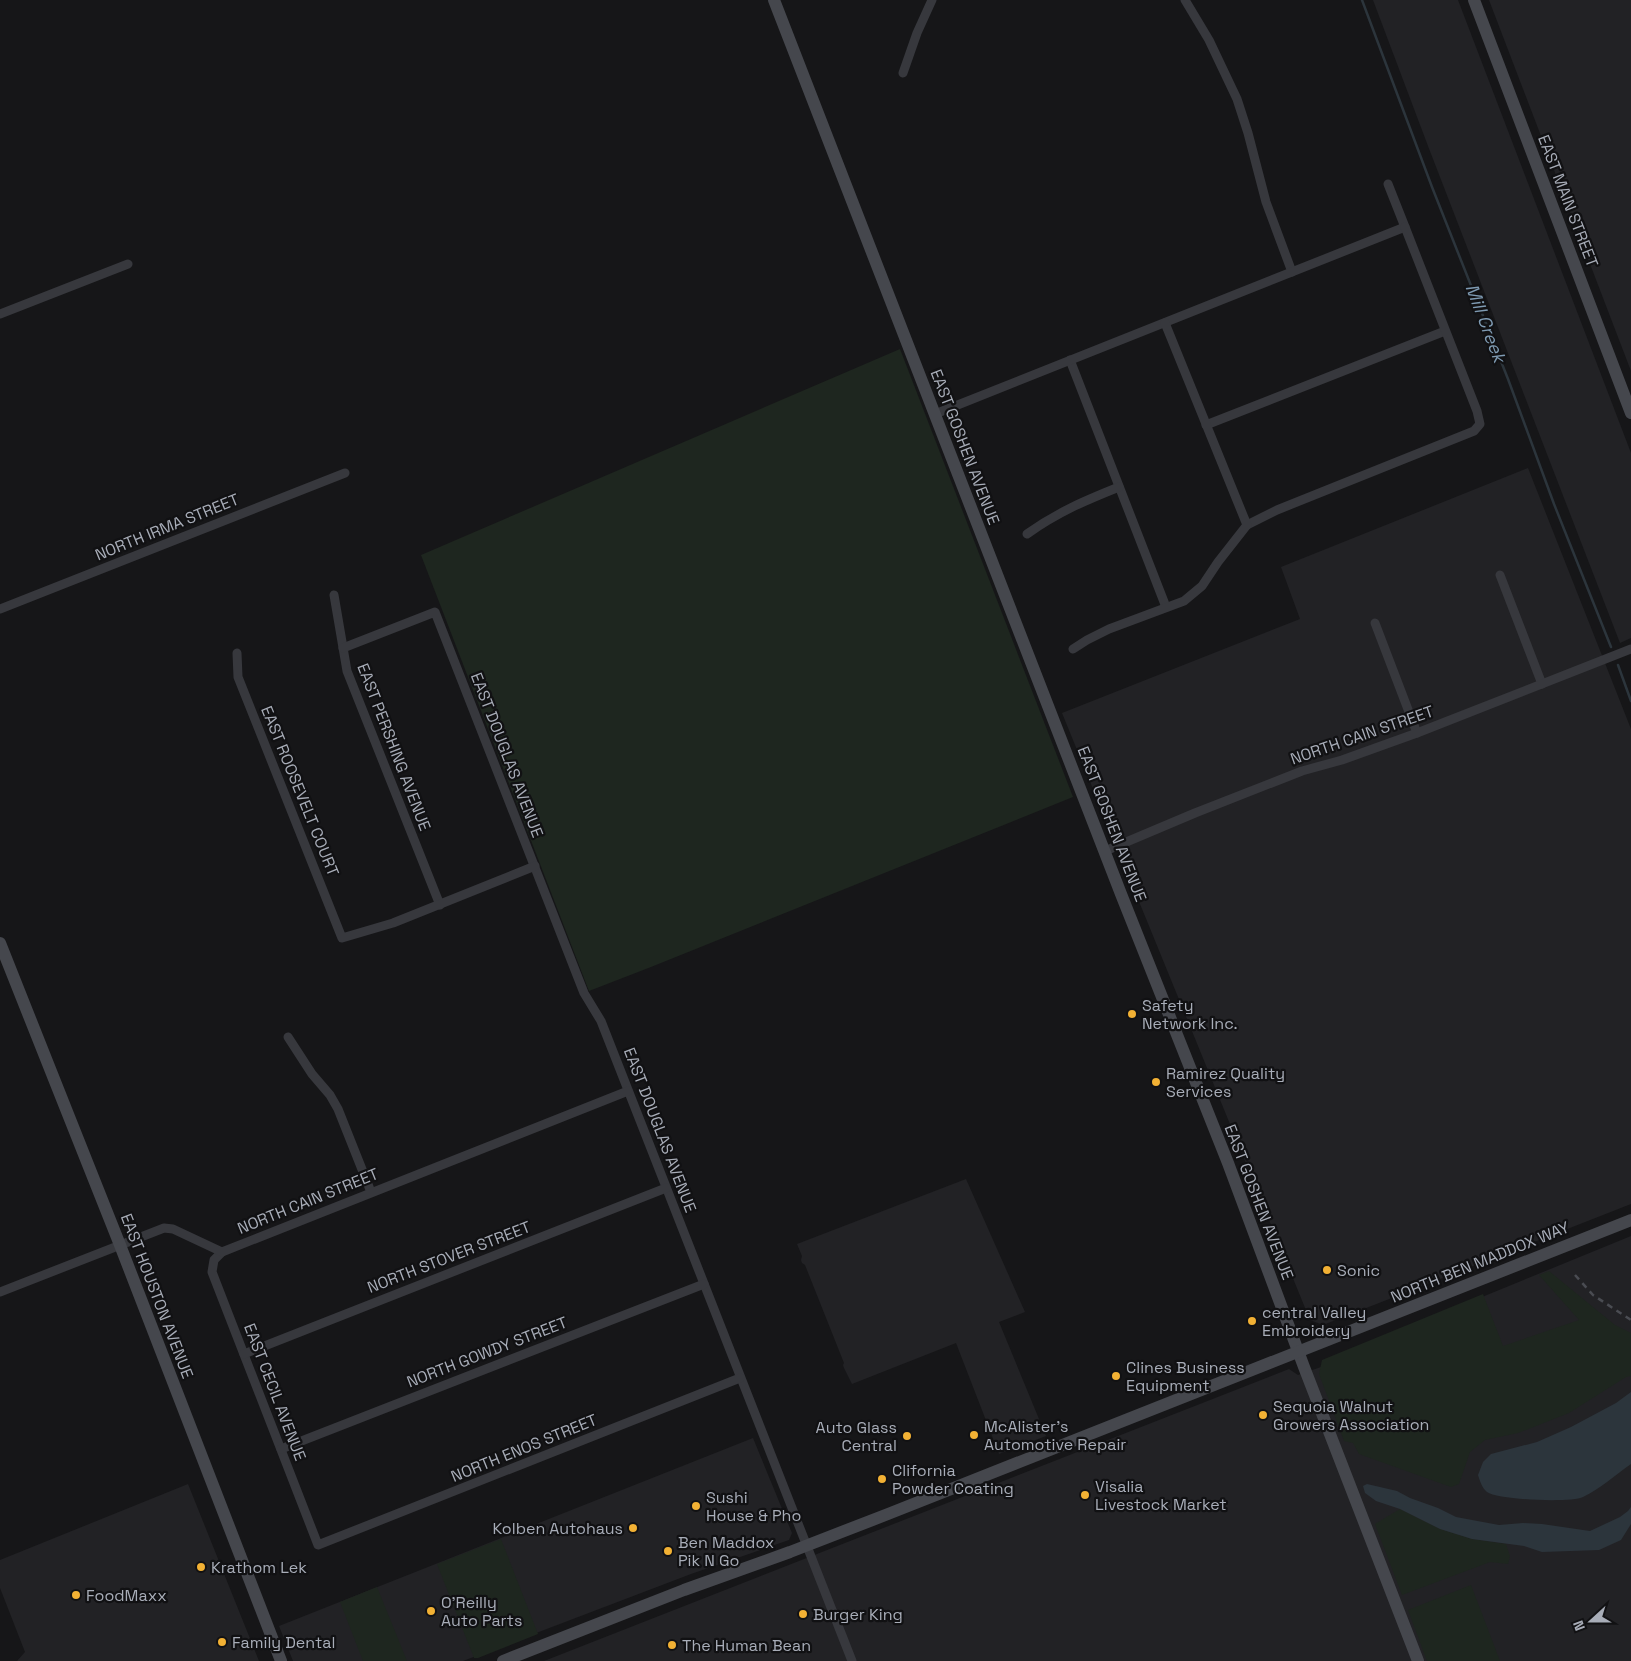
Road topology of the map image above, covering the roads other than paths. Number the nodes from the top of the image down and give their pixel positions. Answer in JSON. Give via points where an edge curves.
{"nodes":[{"id":1,"x":774,"y":0,"type":"edge"},
{"id":2,"x":932,"y":0,"type":"edge"},
{"id":3,"x":1185,"y":0,"type":"edge"},
{"id":4,"x":1474,"y":0,"type":"edge"},
{"id":5,"x":903,"y":73,"type":"dead end"},
{"id":6,"x":1388,"y":184,"type":"dead end"},
{"id":7,"x":1405,"y":227,"type":"junction"},
{"id":8,"x":128,"y":264,"type":"dead end"},
{"id":9,"x":1292,"y":272,"type":"junction"},
{"id":10,"x":0,"y":314,"type":"edge"},
{"id":11,"x":1165,"y":323,"type":"junction"},
{"id":12,"x":1445,"y":331,"type":"junction"},
{"id":13,"x":1070,"y":360,"type":"junction"},
{"id":14,"x":1631,"y":413,"type":"edge"},
{"id":15,"x":935,"y":414,"type":"junction"},
{"id":16,"x":1206,"y":425,"type":"junction"},
{"id":17,"x":345,"y":473,"type":"dead end"},
{"id":18,"x":1119,"y":487,"type":"junction"},
{"id":19,"x":1247,"y":525,"type":"junction"},
{"id":20,"x":1027,"y":534,"type":"dead end"},
{"id":21,"x":1500,"y":575,"type":"dead end"},
{"id":22,"x":334,"y":595,"type":"dead end"},
{"id":23,"x":1166,"y":607,"type":"junction"},
{"id":24,"x":0,"y":609,"type":"edge"},
{"id":25,"x":1375,"y":623,"type":"dead end"},
{"id":26,"x":342,"y":648,"type":"junction"},
{"id":27,"x":1073,"y":649,"type":"dead end"},
{"id":28,"x":1631,"y":649,"type":"edge"},
{"id":29,"x":237,"y":653,"type":"dead end"},
{"id":30,"x":1542,"y":684,"type":"junction"},
{"id":31,"x":1417,"y":733,"type":"junction"},
{"id":32,"x":1105,"y":851,"type":"junction"},
{"id":33,"x":535,"y":866,"type":"junction"},
{"id":34,"x":440,"y":905,"type":"junction"},
{"id":35,"x":0,"y":943,"type":"edge"},
{"id":36,"x":288,"y":1037,"type":"dead end"},
{"id":37,"x":628,"y":1091,"type":"junction"},
{"id":38,"x":666,"y":1188,"type":"junction"},
{"id":39,"x":371,"y":1192,"type":"junction"},
{"id":40,"x":1631,"y":1220,"type":"edge"},
{"id":41,"x":120,"y":1245,"type":"junction"},
{"id":42,"x":222,"y":1252,"type":"junction"},
{"id":43,"x":704,"y":1284,"type":"junction"},
{"id":44,"x":0,"y":1292,"type":"edge"},
{"id":45,"x":1298,"y":1351,"type":"junction"},
{"id":46,"x":244,"y":1354,"type":"junction"},
{"id":47,"x":740,"y":1378,"type":"junction"},
{"id":48,"x":281,"y":1449,"type":"junction"},
{"id":49,"x":318,"y":1545,"type":"joint"},
{"id":50,"x":807,"y":1545,"type":"junction"},
{"id":51,"x":281,"y":1661,"type":"edge"},
{"id":52,"x":503,"y":1661,"type":"edge"},
{"id":53,"x":852,"y":1661,"type":"edge"},
{"id":54,"x":1418,"y":1661,"type":"edge"}],
"edges":[{"from":1,"to":15,"type":"street","name":"EAST GOSHEN AVENUE"},
{"from":2,"to":5,"type":"street"},
{"from":3,"to":9,"type":"street","via":[[1209,40],[1237,99],[1266,202]]},
{"from":4,"to":14,"type":"street","name":"EAST MAIN STREET"},
{"from":6,"to":7,"type":"street"},
{"from":7,"to":9,"type":"street"},
{"from":7,"to":12,"type":"street"},
{"from":8,"to":10,"type":"street"},
{"from":9,"to":11,"type":"street"},
{"from":11,"to":13,"type":"street"},
{"from":11,"to":16,"type":"street"},
{"from":12,"to":16,"type":"street"},
{"from":12,"to":19,"type":"street","via":[[1477,411],[1480,424],[1474,431]]},
{"from":13,"to":15,"type":"street"},
{"from":13,"to":18,"type":"street"},
{"from":15,"to":32,"type":"street","name":"EAST GOSHEN AVENUE"},
{"from":16,"to":19,"type":"street"},
{"from":17,"to":24,"type":"street","name":"NORTH IRMA STREET"},
{"from":18,"to":20,"type":"street","via":[[1057,514]]},
{"from":18,"to":23,"type":"street"},
{"from":19,"to":23,"type":"street","via":[[1202,586],[1184,600]]},
{"from":21,"to":30,"type":"street"},
{"from":22,"to":26,"type":"street","name":"EAST PERSHING AVENUE"},
{"from":23,"to":27,"type":"street","via":[[1109,629]]},
{"from":25,"to":31,"type":"street"},
{"from":26,"to":33,"type":"street","name":"EAST DOUGLAS AVENUE","via":[[435,612]]},
{"from":26,"to":34,"type":"street","name":"EAST PERSHING AVENUE","via":[[347,671]]},
{"from":28,"to":30,"type":"street","name":"NORTH CAIN STREET"},
{"from":29,"to":34,"type":"street","name":"EAST ROOSEVELT COURT","via":[[238,676],[342,938]]},
{"from":30,"to":31,"type":"street","name":"NORTH CAIN STREET"},
{"from":31,"to":32,"type":"street","name":"NORTH CAIN STREET","via":[[1294,774]]},
{"from":32,"to":45,"type":"street","name":"EAST GOSHEN AVENUE"},
{"from":33,"to":34,"type":"street"},
{"from":33,"to":37,"type":"street","name":"EAST DOUGLAS AVENUE","via":[[584,993],[601,1021]]},
{"from":35,"to":41,"type":"street","name":"EAST HOUSTON AVENUE"},
{"from":36,"to":39,"type":"street","via":[[338,1109]]},
{"from":37,"to":38,"type":"street","name":"EAST DOUGLAS AVENUE"},
{"from":37,"to":39,"type":"street","name":"NORTH CAIN STREET"},
{"from":38,"to":43,"type":"street","name":"EAST DOUGLAS AVENUE"},
{"from":38,"to":46,"type":"street","name":"NORTH STOVER STREET"},
{"from":39,"to":42,"type":"street","name":"NORTH CAIN STREET"},
{"from":40,"to":45,"type":"street","name":"NORTH BEN MADDOX WAY"},
{"from":41,"to":42,"type":"street","name":"NORTH CAIN STREET","via":[[168,1228]]},
{"from":41,"to":44,"type":"street","name":"NORTH CAIN STREET"},
{"from":41,"to":51,"type":"street","name":"EAST HOUSTON AVENUE"},
{"from":42,"to":46,"type":"street","name":"EAST CECIL AVENUE","via":[[214,1260],[212,1272]]},
{"from":43,"to":47,"type":"street","name":"EAST DOUGLAS AVENUE"},
{"from":43,"to":48,"type":"street","name":"NORTH GOWDY STREET"},
{"from":45,"to":50,"type":"street","name":"NORTH BEN MADDOX WAY"},
{"from":45,"to":54,"type":"street","name":"EAST GOSHEN AVENUE"},
{"from":46,"to":48,"type":"street","name":"EAST CECIL AVENUE"},
{"from":47,"to":49,"type":"street","name":"NORTH ENOS STREET"},
{"from":47,"to":50,"type":"street","name":"EAST DOUGLAS AVENUE"},
{"from":48,"to":49,"type":"street","name":"EAST CECIL AVENUE"},
{"from":50,"to":52,"type":"street","name":"NORTH BEN MADDOX WAY"},
{"from":50,"to":53,"type":"street","name":"EAST DOUGLAS AVENUE"}]}
